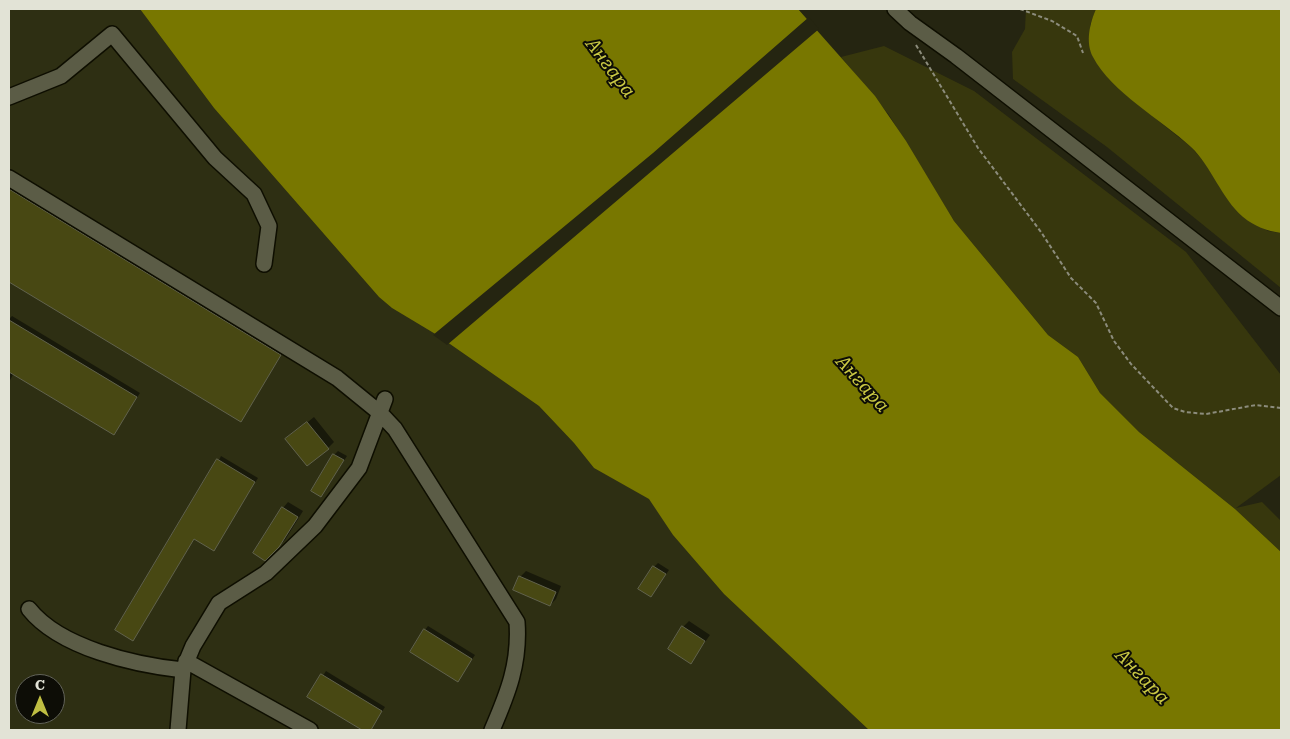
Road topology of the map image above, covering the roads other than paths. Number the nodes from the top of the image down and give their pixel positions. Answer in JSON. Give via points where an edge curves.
{"nodes":[{"id":1,"x":895,"y":9,"type":"edge"},
{"id":2,"x":9,"y":97,"type":"edge"},
{"id":3,"x":9,"y":178,"type":"edge"},
{"id":4,"x":264,"y":264,"type":"dead end"},
{"id":5,"x":1281,"y":308,"type":"edge"},
{"id":6,"x":382,"y":406,"type":"junction"},
{"id":7,"x":29,"y":609,"type":"dead end"},
{"id":8,"x":184,"y":665,"type":"junction"},
{"id":9,"x":178,"y":730,"type":"edge"},
{"id":10,"x":310,"y":730,"type":"edge"},
{"id":11,"x":492,"y":730,"type":"edge"}],
"edges":[{"from":1,"to":5,"type":"lane"},
{"from":2,"to":4,"type":"lane","via":[[62,76],[112,34],[215,158],[254,194],[269,226]]},
{"from":3,"to":6,"type":"lane"},
{"from":6,"to":8,"type":"lane","via":[[359,468],[315,526],[266,573],[219,602]]},
{"from":6,"to":11,"type":"lane","via":[[516,622],[518,644],[510,688]]},
{"from":7,"to":8,"type":"lane","via":[[38,620],[82,644],[148,666]]},
{"from":8,"to":9,"type":"lane"},
{"from":8,"to":10,"type":"lane"}]}
